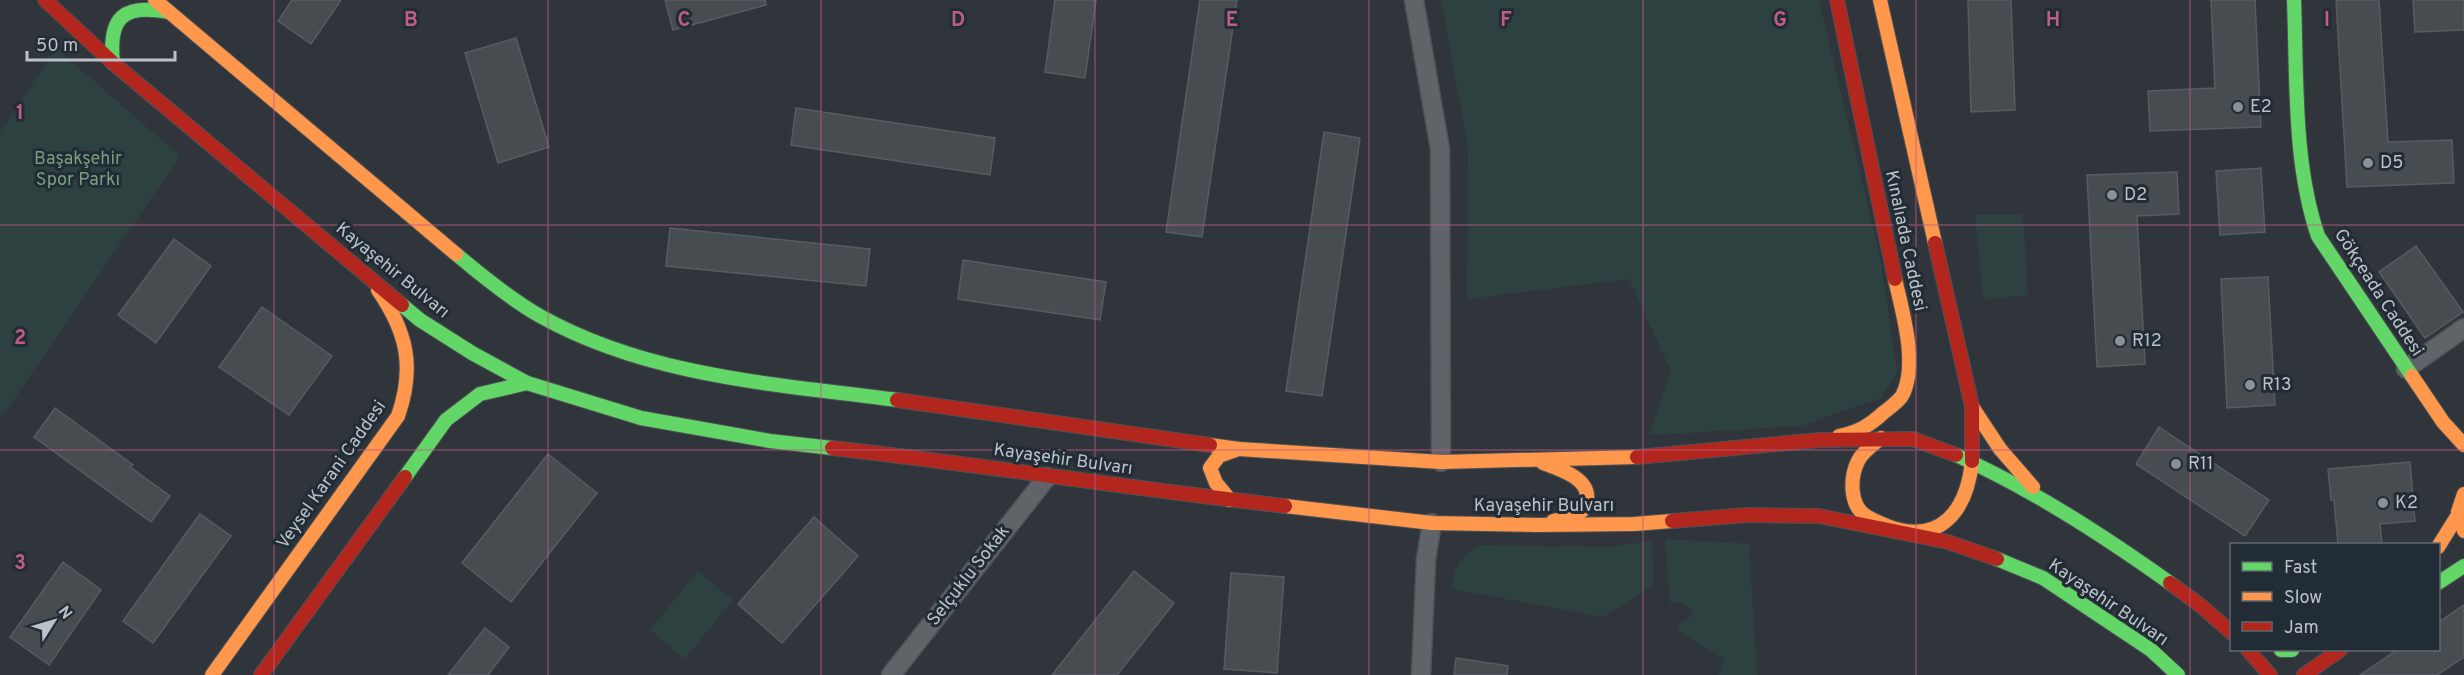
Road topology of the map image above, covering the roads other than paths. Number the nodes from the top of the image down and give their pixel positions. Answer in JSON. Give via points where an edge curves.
{"nodes":[{"id":1,"x":45,"y":0,"type":"edge"},
{"id":2,"x":155,"y":0,"type":"edge"},
{"id":3,"x":1414,"y":0,"type":"edge"},
{"id":4,"x":1837,"y":0,"type":"edge"},
{"id":5,"x":1880,"y":0,"type":"edge"},
{"id":6,"x":2295,"y":0,"type":"edge"},
{"id":7,"x":169,"y":12,"type":"junction"},
{"id":8,"x":113,"y":63,"type":"junction"},
{"id":9,"x":372,"y":280,"type":"junction"},
{"id":10,"x":2464,"y":327,"type":"edge"},
{"id":11,"x":2406,"y":369,"type":"junction"},
{"id":12,"x":526,"y":383,"type":"junction"},
{"id":13,"x":1903,"y":395,"type":"junction"},
{"id":14,"x":1971,"y":406,"type":"junction"},
{"id":15,"x":1881,"y":438,"type":"junction"},
{"id":16,"x":1820,"y":440,"type":"junction"},
{"id":17,"x":2464,"y":445,"type":"edge"},
{"id":18,"x":1239,"y":449,"type":"junction"},
{"id":19,"x":1536,"y":460,"type":"junction"},
{"id":20,"x":1972,"y":461,"type":"junction"},
{"id":21,"x":1441,"y":462,"type":"junction"},
{"id":22,"x":1047,"y":477,"type":"junction"},
{"id":23,"x":2464,"y":494,"type":"edge"},
{"id":24,"x":1230,"y":500,"type":"junction"},
{"id":25,"x":2050,"y":505,"type":"junction"},
{"id":26,"x":2458,"y":514,"type":"junction"},
{"id":27,"x":1432,"y":523,"type":"junction"},
{"id":28,"x":1537,"y":525,"type":"junction"},
{"id":29,"x":1898,"y":531,"type":"junction"},
{"id":30,"x":2464,"y":531,"type":"edge"},
{"id":31,"x":2440,"y":546,"type":"edge"},
{"id":32,"x":2464,"y":566,"type":"edge"},
{"id":33,"x":2440,"y":582,"type":"edge"},
{"id":34,"x":2230,"y":630,"type":"edge"},
{"id":35,"x":2249,"y":651,"type":"edge"},
{"id":36,"x":2339,"y":651,"type":"edge"},
{"id":37,"x":2309,"y":673,"type":"edge"},
{"id":38,"x":212,"y":675,"type":"edge"},
{"id":39,"x":261,"y":675,"type":"edge"},
{"id":40,"x":891,"y":675,"type":"edge"},
{"id":41,"x":1421,"y":675,"type":"edge"},
{"id":42,"x":2178,"y":675,"type":"edge"},
{"id":43,"x":2270,"y":675,"type":"edge"}],
"edges":[{"from":1,"to":8,"type":"main road","name":"Kayaşehir Bulvarı"},
{"from":2,"to":7,"type":"main road","name":"Kayaşehir Bulvarı"},
{"from":3,"to":21,"type":"street","via":[[1440,149]]},
{"from":4,"to":13,"type":"main road","name":"Kınalıada Caddesi","via":[[1906,330],[1909,367]]},
{"from":5,"to":14,"type":"main road","name":"Kınalıada Caddesi"},
{"from":6,"to":11,"type":"main road","name":"Gökçeada Caddesi","via":[[2298,107],[2310,213],[2318,236]]},
{"from":7,"to":8,"type":"main road","via":[[132,9],[120,18],[110,41]]},
{"from":7,"to":18,"type":"main road","name":"Kayaşehir Bulvarı","via":[[482,276],[540,316],[604,345],[660,364],[729,378]]},
{"from":8,"to":9,"type":"main road","name":"Kayaşehir Bulvarı"},
{"from":9,"to":12,"type":"main road","name":"Kayaşehir Bulvarı","via":[[420,320]]},
{"from":9,"to":38,"type":"main road","name":"Veysel Karani Caddesi","via":[[399,323],[405,352],[405,398],[398,416]]},
{"from":10,"to":11,"type":"street"},
{"from":11,"to":17,"type":"main road","name":"Gökçeada Caddesi"},
{"from":12,"to":22,"type":"main road","name":"Kayaşehir Bulvarı","via":[[641,418],[770,441]]},
{"from":12,"to":39,"type":"main road","via":[[480,394],[446,420]]},
{"from":13,"to":15,"type":"main road","name":"Kınalıada Caddesi"},
{"from":13,"to":16,"type":"main road","via":[[1859,432]]},
{"from":14,"to":20,"type":"main road","name":"Kınalıada Caddesi"},
{"from":14,"to":25,"type":"main road","via":[[2014,468]]},
{"from":15,"to":16,"type":"main road","name":"Kayaşehir Bulvarı"},
{"from":15,"to":20,"type":"main road","name":"Kayaşehir Bulvarı","via":[[1914,439]]},
{"from":15,"to":29,"type":"main road","via":[[1862,455],[1853,478],[1853,496],[1863,514]]},
{"from":16,"to":19,"type":"main road","name":"Kayaşehir Bulvarı","via":[[1627,458]]},
{"from":18,"to":21,"type":"main road","name":"Kayaşehir Bulvarı"},
{"from":18,"to":24,"type":"main road","via":[[1219,456],[1210,468]]},
{"from":19,"to":21,"type":"main road","name":"Kayaşehir Bulvarı"},
{"from":19,"to":28,"type":"main road","via":[[1580,481],[1588,499],[1584,509],[1575,515]]},
{"from":20,"to":25,"type":"main road","name":"Kayaşehir Bulvarı"},
{"from":20,"to":29,"type":"main road","via":[[1969,484],[1955,513],[1944,524],[1923,533]]},
{"from":22,"to":24,"type":"main road","name":"Kayaşehir Bulvarı"},
{"from":22,"to":40,"type":"street","name":"Selçuklu Sokak"},
{"from":23,"to":26,"type":"main road"},
{"from":24,"to":27,"type":"main road","name":"Kayaşehir Bulvarı"},
{"from":25,"to":34,"type":"main road","name":"Kayaşehir Bulvarı","via":[[2103,535]]},
{"from":26,"to":30,"type":"main road"},
{"from":26,"to":31,"type":"main road"},
{"from":27,"to":28,"type":"main road","name":"Kayaşehir Bulvarı"},
{"from":27,"to":41,"type":"street","via":[[1426,559]]},
{"from":28,"to":29,"type":"main road","name":"Kayaşehir Bulvarı","via":[[1634,524],[1767,515],[1819,516]]},
{"from":29,"to":42,"type":"main road","name":"Kayaşehir Bulvarı","via":[[1976,551],[2043,578],[2151,650]]},
{"from":32,"to":33,"type":"main road"},
{"from":35,"to":43,"type":"main road"},
{"from":36,"to":37,"type":"main road"}]}
